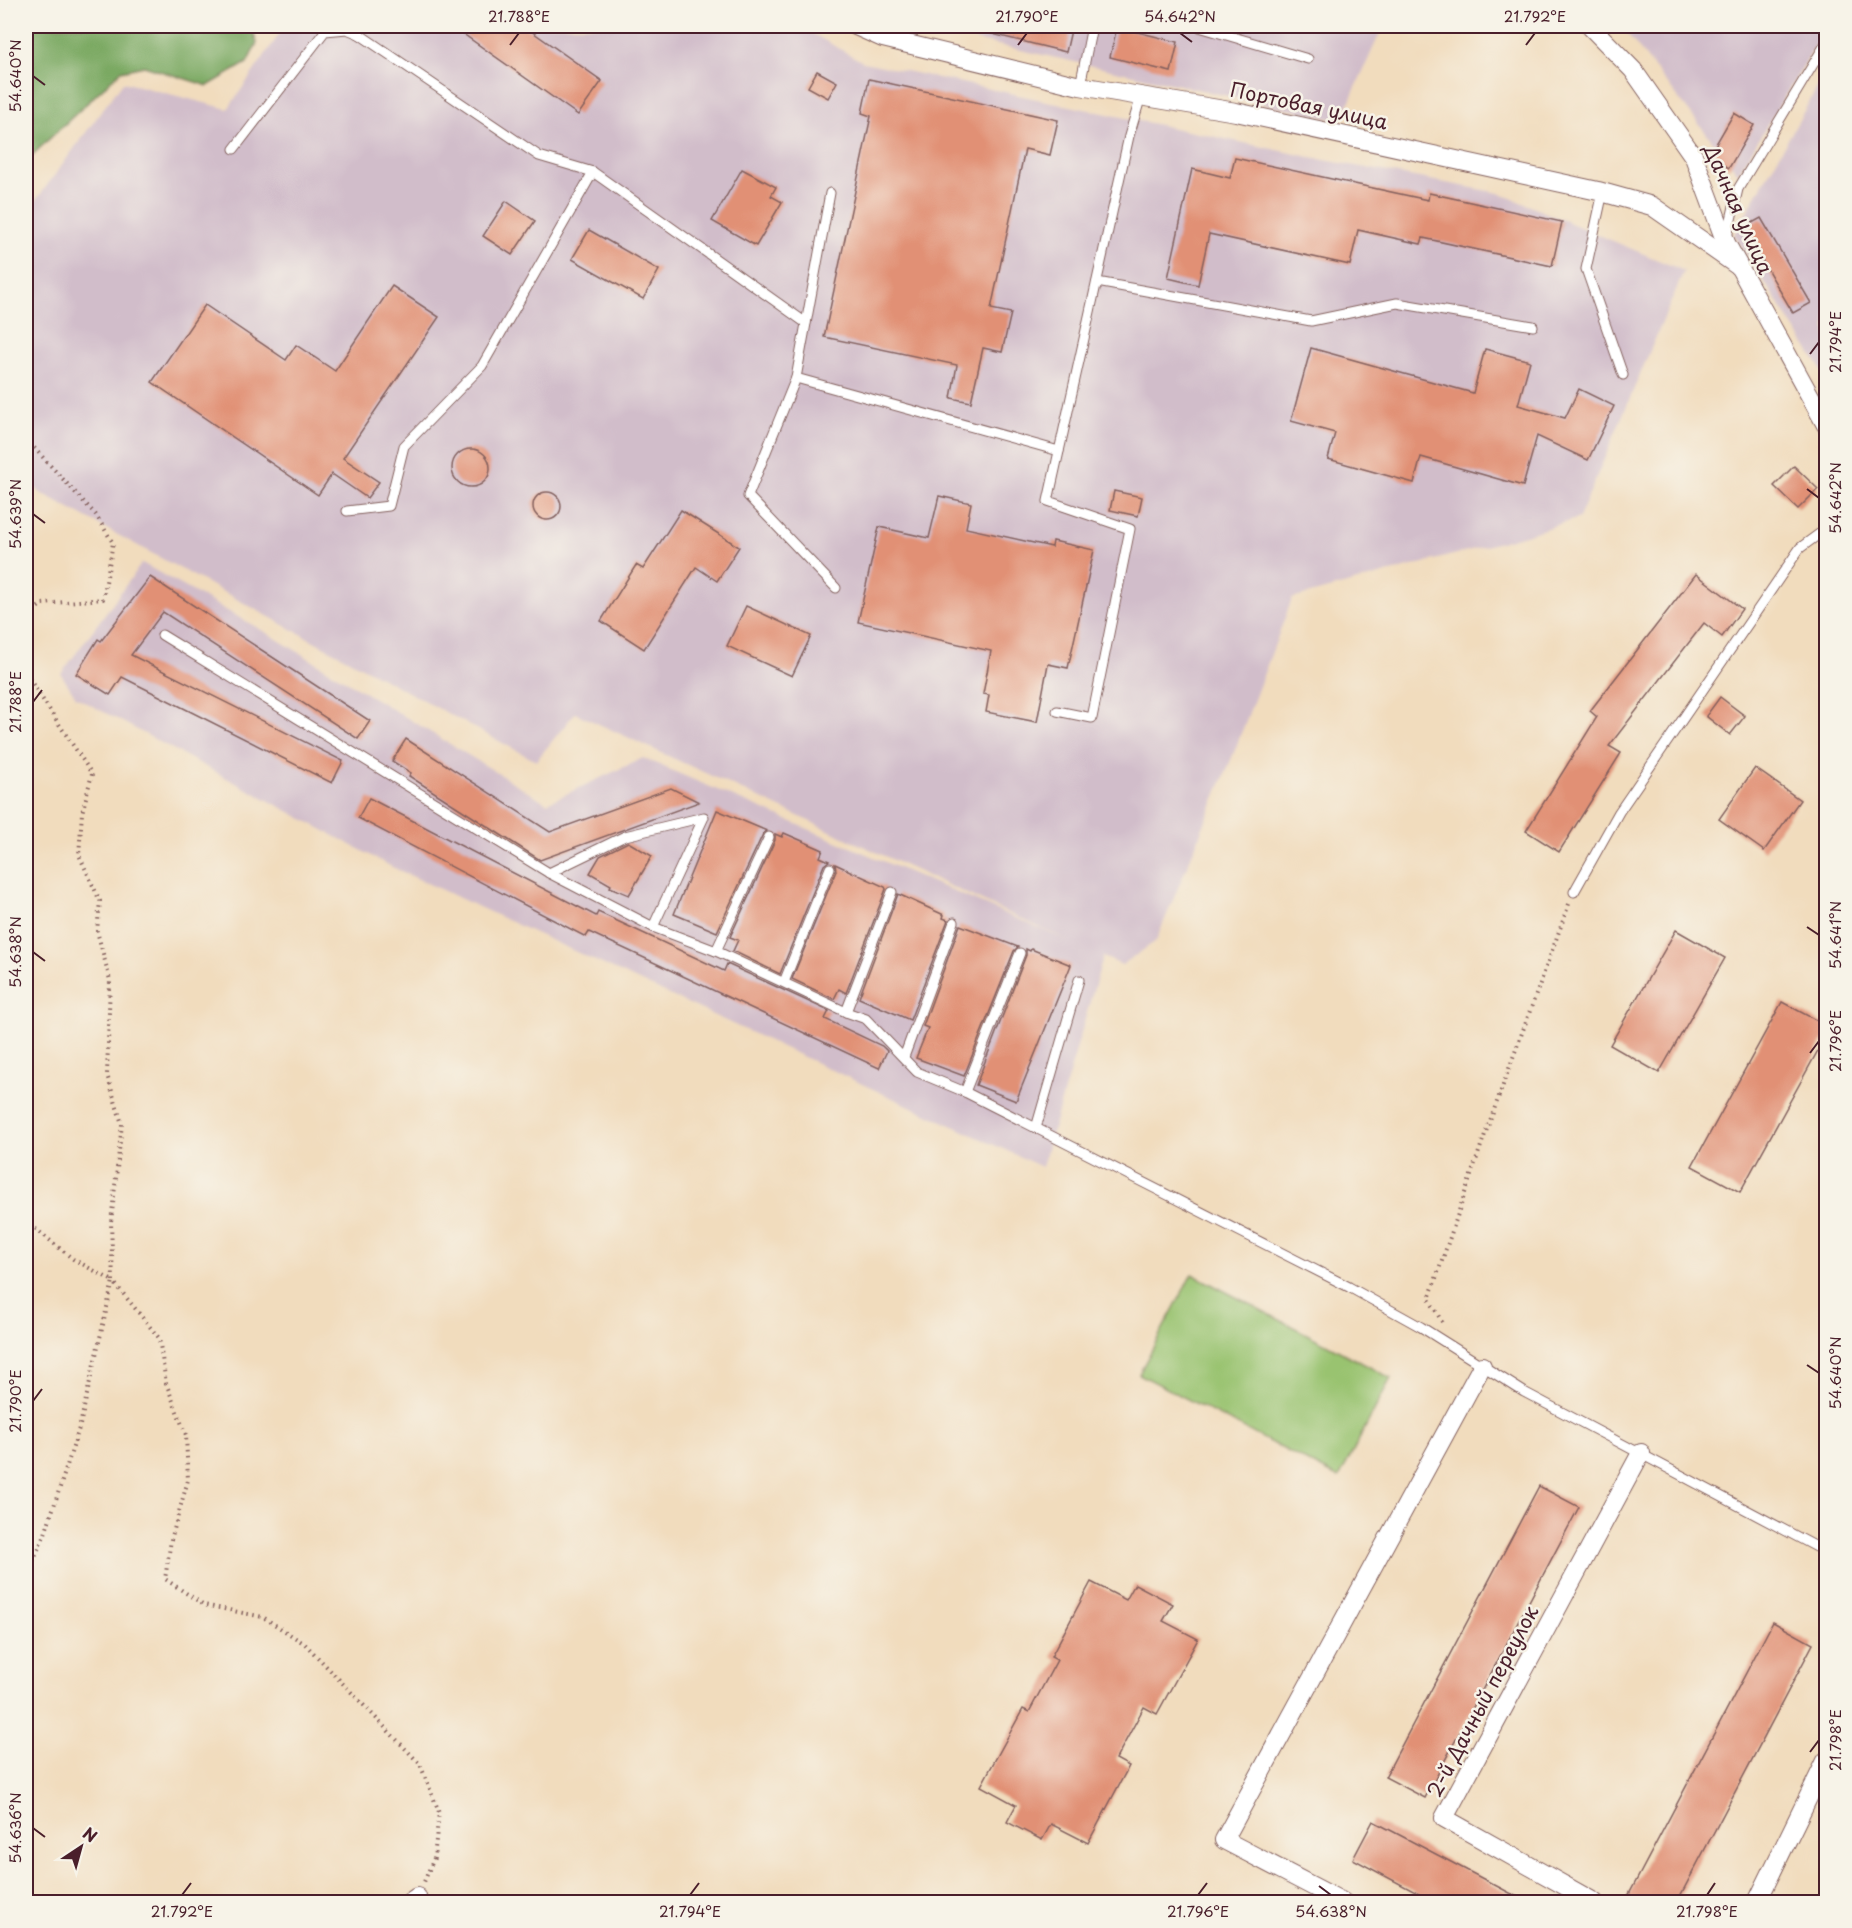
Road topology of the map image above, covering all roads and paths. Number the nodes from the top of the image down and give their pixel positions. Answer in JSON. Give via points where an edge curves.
{"nodes":[{"id":1,"x":856,"y":26,"type":"edge"},
{"id":2,"x":1092,"y":26,"type":"edge"},
{"id":3,"x":1196,"y":26,"type":"edge"},
{"id":4,"x":1590,"y":26,"type":"edge"},
{"id":5,"x":360,"y":30,"type":"edge"},
{"id":6,"x":1827,"y":43,"type":"edge"},
{"id":7,"x":1308,"y":59,"type":"dead end"},
{"id":8,"x":1080,"y":86,"type":"junction"},
{"id":9,"x":1140,"y":96,"type":"junction"},
{"id":10,"x":234,"y":149,"type":"dead end"},
{"id":11,"x":593,"y":172,"type":"junction"},
{"id":12,"x":1603,"y":192,"type":"junction"},
{"id":13,"x":830,"y":193,"type":"dead end"},
{"id":14,"x":1726,"y":243,"type":"junction"},
{"id":15,"x":1738,"y":266,"type":"junction"},
{"id":16,"x":1097,"y":282,"type":"junction"},
{"id":17,"x":806,"y":323,"type":"junction"},
{"id":18,"x":1533,"y":326,"type":"dead end"},
{"id":19,"x":1623,"y":375,"type":"dead end"},
{"id":20,"x":796,"y":378,"type":"junction"},
{"id":21,"x":1827,"y":425,"type":"edge"},
{"id":22,"x":26,"y":439,"type":"edge"},
{"id":23,"x":1059,"y":451,"type":"junction"},
{"id":24,"x":347,"y":511,"type":"dead end"},
{"id":25,"x":1827,"y":529,"type":"edge"},
{"id":26,"x":836,"y":588,"type":"dead end"},
{"id":27,"x":26,"y":616,"type":"edge"},
{"id":28,"x":162,"y":635,"type":"dead end"},
{"id":29,"x":26,"y":674,"type":"edge"},
{"id":30,"x":1057,"y":711,"type":"dead end"},
{"id":31,"x":769,"y":837,"type":"dead end"},
{"id":32,"x":830,"y":868,"type":"dead end"},
{"id":33,"x":549,"y":873,"type":"junction"},
{"id":34,"x":892,"y":892,"type":"dead end"},
{"id":35,"x":1574,"y":892,"type":"joint"},
{"id":36,"x":954,"y":922,"type":"dead end"},
{"id":37,"x":652,"y":927,"type":"junction"},
{"id":38,"x":716,"y":951,"type":"junction"},
{"id":39,"x":1020,"y":953,"type":"dead end"},
{"id":40,"x":1079,"y":980,"type":"dead end"},
{"id":41,"x":784,"y":982,"type":"junction"},
{"id":42,"x":846,"y":1012,"type":"junction"},
{"id":43,"x":904,"y":1058,"type":"junction"},
{"id":44,"x":965,"y":1092,"type":"junction"},
{"id":45,"x":1036,"y":1128,"type":"junction"},
{"id":46,"x":26,"y":1221,"type":"edge"},
{"id":47,"x":113,"y":1281,"type":"junction"},
{"id":48,"x":1459,"y":1351,"type":"junction"},
{"id":49,"x":1482,"y":1366,"type":"junction"},
{"id":50,"x":1641,"y":1453,"type":"junction"},
{"id":51,"x":1827,"y":1552,"type":"edge"},
{"id":52,"x":26,"y":1670,"type":"edge"},
{"id":53,"x":1827,"y":1761,"type":"edge"},
{"id":54,"x":414,"y":1900,"type":"edge"},
{"id":55,"x":1343,"y":1902,"type":"edge"},
{"id":56,"x":1594,"y":1902,"type":"edge"},
{"id":57,"x":1757,"y":1902,"type":"edge"}],
"edges":[{"from":1,"to":8,"type":"street","name":"Портовая улица","via":[[883,38]]},
{"from":2,"to":8,"type":"lane"},
{"from":3,"to":7,"type":"lane"},
{"from":4,"to":14,"type":"street","name":"Дачная улица","via":[[1634,70],[1694,156]]},
{"from":5,"to":10,"type":"lane","via":[[325,31]]},
{"from":5,"to":11,"type":"lane","via":[[539,156]]},
{"from":6,"to":14,"type":"lane","via":[[1738,189]]},
{"from":8,"to":9,"type":"street","name":"Портовая улица"},
{"from":9,"to":12,"type":"street","name":"Портовая улица","via":[[1236,112]]},
{"from":9,"to":16,"type":"lane"},
{"from":11,"to":17,"type":"lane"},
{"from":11,"to":24,"type":"lane","via":[[482,366],[404,446],[389,506]]},
{"from":12,"to":15,"type":"street","name":"Портовая улица","via":[[1652,206]]},
{"from":12,"to":19,"type":"lane","via":[[1586,268]]},
{"from":13,"to":17,"type":"lane"},
{"from":14,"to":15,"type":"street","name":"Дачная улица"},
{"from":15,"to":21,"type":"street","name":"Дачная улица"},
{"from":16,"to":18,"type":"lane","via":[[1311,321],[1397,303]]},
{"from":16,"to":23,"type":"lane"},
{"from":17,"to":20,"type":"lane"},
{"from":20,"to":23,"type":"lane"},
{"from":20,"to":26,"type":"lane","via":[[748,496]]},
{"from":22,"to":27,"type":"path","via":[[96,515],[113,543],[102,598],[42,604]]},
{"from":23,"to":30,"type":"lane","via":[[1048,501],[1130,529],[1092,718]]},
{"from":25,"to":35,"type":"lane","via":[[1800,548],[1619,812]]},
{"from":28,"to":33,"type":"lane"},
{"from":29,"to":47,"type":"path","via":[[92,774],[82,813],[79,855],[100,901],[97,932],[110,980],[107,1075],[122,1124],[111,1221]]},
{"from":31,"to":38,"type":"lane"},
{"from":32,"to":41,"type":"lane"},
{"from":33,"to":37,"type":"lane"},
{"from":33,"to":37,"type":"lane","via":[[625,836],[704,817]]},
{"from":34,"to":42,"type":"lane"},
{"from":35,"to":48,"type":"path","via":[[1429,1299]]},
{"from":36,"to":43,"type":"lane"},
{"from":37,"to":38,"type":"lane"},
{"from":38,"to":41,"type":"lane"},
{"from":39,"to":44,"type":"lane"},
{"from":40,"to":45,"type":"lane"},
{"from":41,"to":42,"type":"lane"},
{"from":42,"to":43,"type":"lane","via":[[866,1019]]},
{"from":43,"to":44,"type":"lane","via":[[918,1072]]},
{"from":44,"to":45,"type":"lane"},
{"from":45,"to":48,"type":"lane","via":[[1340,1282]]},
{"from":46,"to":47,"type":"path","via":[[73,1259]]},
{"from":47,"to":52,"type":"path","via":[[80,1425],[45,1534],[27,1574],[31,1635]]},
{"from":47,"to":54,"type":"path","via":[[159,1338],[166,1383],[186,1435],[188,1480],[165,1579],[204,1605],[262,1617],[305,1644],[420,1764],[439,1812],[434,1858]]},
{"from":48,"to":49,"type":"lane"},
{"from":49,"to":50,"type":"lane"},
{"from":49,"to":55,"type":"street","via":[[1224,1840]]},
{"from":50,"to":51,"type":"lane"},
{"from":50,"to":56,"type":"street","name":"2-й Дачный переулок","via":[[1444,1818]]},
{"from":53,"to":57,"type":"street"}]}
